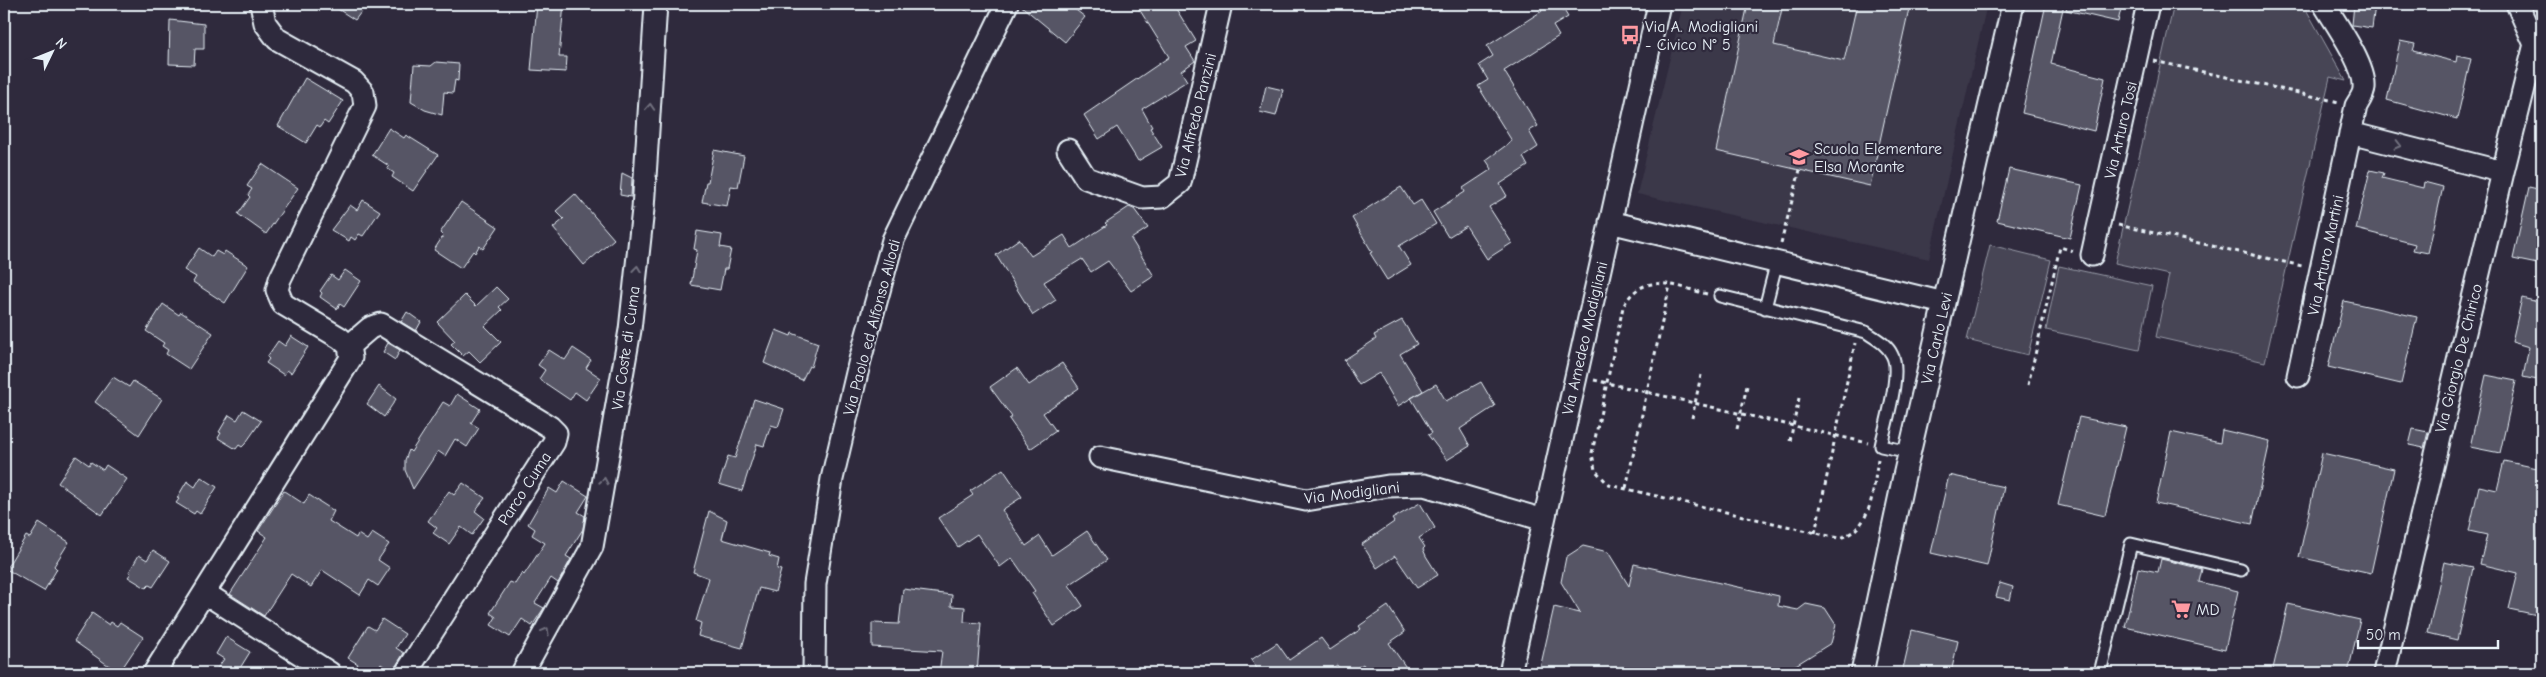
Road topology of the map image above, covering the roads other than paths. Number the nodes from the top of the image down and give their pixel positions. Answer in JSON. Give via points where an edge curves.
{"nodes":[{"id":1,"x":261,"y":4,"type":"edge"},
{"id":2,"x":656,"y":4,"type":"edge"},
{"id":3,"x":1007,"y":4,"type":"edge"},
{"id":4,"x":1221,"y":4,"type":"edge"},
{"id":5,"x":1659,"y":4,"type":"edge"},
{"id":6,"x":2013,"y":4,"type":"edge"},
{"id":7,"x":2148,"y":4,"type":"edge"},
{"id":8,"x":2324,"y":4,"type":"edge"},
{"id":9,"x":2517,"y":4,"type":"edge"},
{"id":10,"x":2539,"y":52,"type":"edge"},
{"id":11,"x":2350,"y":133,"type":"junction"},
{"id":12,"x":1068,"y":150,"type":"dead end"},
{"id":13,"x":2503,"y":172,"type":"junction"},
{"id":14,"x":1610,"y":222,"type":"junction"},
{"id":15,"x":2092,"y":255,"type":"dead end"},
{"id":16,"x":1777,"y":261,"type":"junction"},
{"id":17,"x":1720,"y":296,"type":"road end"},
{"id":18,"x":1944,"y":303,"type":"junction"},
{"id":19,"x":1765,"y":308,"type":"junction"},
{"id":20,"x":349,"y":346,"type":"junction"},
{"id":21,"x":2298,"y":376,"type":"dead end"},
{"id":22,"x":1910,"y":452,"type":"junction"},
{"id":23,"x":1100,"y":457,"type":"dead end"},
{"id":24,"x":1544,"y":520,"type":"junction"},
{"id":25,"x":2241,"y":570,"type":"dead end"},
{"id":26,"x":205,"y":593,"type":"junction"},
{"id":27,"x":154,"y":673,"type":"edge"},
{"id":28,"x":330,"y":673,"type":"edge"},
{"id":29,"x":406,"y":673,"type":"edge"},
{"id":30,"x":522,"y":673,"type":"edge"},
{"id":31,"x":814,"y":673,"type":"edge"},
{"id":32,"x":1510,"y":673,"type":"edge"},
{"id":33,"x":1862,"y":673,"type":"edge"},
{"id":34,"x":2100,"y":673,"type":"edge"},
{"id":35,"x":2384,"y":673,"type":"edge"}],
"edges":[{"from":1,"to":20,"type":"street","via":[[265,23],[277,39],[354,82],[363,92],[365,106],[277,290],[283,304]]},
{"from":30,"to":2,"type":"street","name":"Via Coste di Cuma","one_way":true,"via":[[592,548],[630,330],[643,209]]},
{"from":3,"to":31,"type":"street","name":"Via Paolo ed Alfonso Allodi","via":[[893,240],[832,479],[814,584]]},
{"from":4,"to":12,"type":"street","name":"Via Alfredo Panzini","via":[[1180,183],[1162,197],[1142,198],[1086,178]]},
{"from":5,"to":14,"type":"street","name":"Via Amedeo Modigliani"},
{"from":6,"to":18,"type":"street","name":"Via Carlo Levi"},
{"from":7,"to":15,"type":"street","name":"Via Arturo Tosi"},
{"from":8,"to":11,"type":"street","name":"Via Arturo Martini","via":[[2364,78],[2364,90],[2356,106]]},
{"from":9,"to":10,"type":"street"},
{"from":10,"to":13,"type":"street","name":"Via Giorgio De Chirico"},
{"from":11,"to":13,"type":"street","one_way":true},
{"from":11,"to":21,"type":"street","name":"Via Arturo Martini"},
{"from":13,"to":35,"type":"street","name":"Via Giorgio De Chirico"},
{"from":14,"to":16,"type":"street"},
{"from":14,"to":24,"type":"street","name":"Via Amedeo Modigliani"},
{"from":16,"to":18,"type":"street"},
{"from":16,"to":19,"type":"lane"},
{"from":17,"to":19,"type":"lane"},
{"from":18,"to":22,"type":"street","name":"Via Carlo Levi"},
{"from":19,"to":22,"type":"lane","via":[[1866,332],[1882,343],[1893,355],[1896,372],[1881,446]]},
{"from":20,"to":26,"type":"street","via":[[351,358]]},
{"from":20,"to":29,"type":"street","name":"Parco Cuma","via":[[370,328],[381,324],[556,433],[554,442]]},
{"from":22,"to":33,"type":"street","name":"Via Carlo Levi"},
{"from":23,"to":24,"type":"street","name":"Via Modigliani","via":[[1306,500],[1388,486],[1424,485]]},
{"from":24,"to":32,"type":"street","name":"Via Amedeo Modigliani"},
{"from":25,"to":34,"type":"lane","via":[[2130,544]]},
{"from":26,"to":27,"type":"street"},
{"from":26,"to":28,"type":"street"}]}
